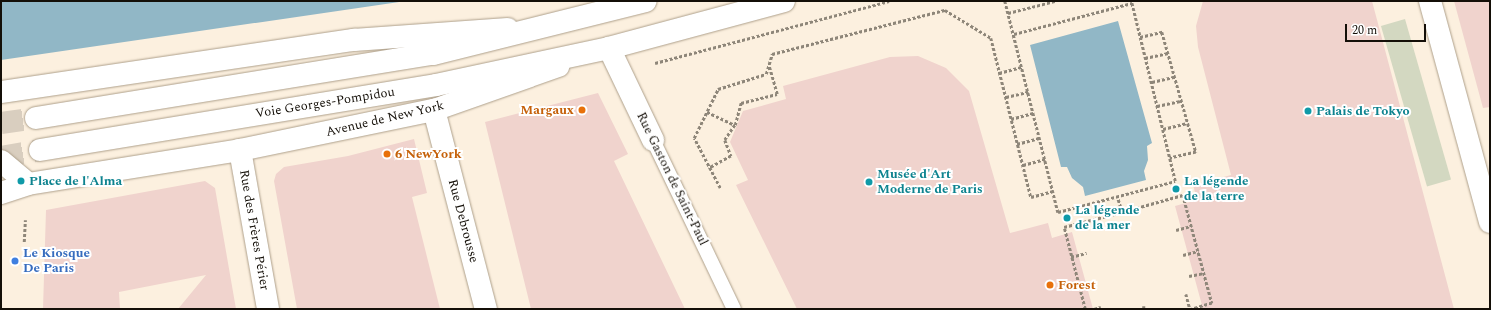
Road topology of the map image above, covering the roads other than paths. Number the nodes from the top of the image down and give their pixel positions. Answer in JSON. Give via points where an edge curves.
{"nodes":[{"id":1,"x":646,"y":1,"type":"edge"},
{"id":2,"x":784,"y":1,"type":"edge"},
{"id":3,"x":1430,"y":1,"type":"edge"},
{"id":4,"x":549,"y":27,"type":"junction"},
{"id":5,"x":609,"y":48,"type":"junction"},
{"id":6,"x":1,"y":92,"type":"edge"},
{"id":7,"x":434,"y":110,"type":"junction"},
{"id":8,"x":36,"y":118,"type":"tunnel mouth"},
{"id":9,"x":653,"y":140,"type":"joint"},
{"id":10,"x":40,"y":150,"type":"tunnel mouth"},
{"id":11,"x":240,"y":150,"type":"junction"},
{"id":12,"x":1,"y":161,"type":"edge"},
{"id":13,"x":28,"y":184,"type":"junction"},
{"id":14,"x":1,"y":193,"type":"edge"},
{"id":15,"x":1490,"y":222,"type":"edge"},
{"id":16,"x":268,"y":309,"type":"edge"},
{"id":17,"x":486,"y":309,"type":"edge"},
{"id":18,"x":734,"y":309,"type":"edge"}],
"edges":[{"from":1,"to":4,"type":"street"},
{"from":2,"to":5,"type":"street","name":"Avenue de New York"},
{"from":3,"to":15,"type":"street"},
{"from":4,"to":6,"type":"street","via":[[354,40]]},
{"from":4,"to":8,"type":"street","via":[[434,54]]},
{"from":5,"to":7,"type":"street","name":"Avenue de New York"},
{"from":5,"to":9,"type":"street","name":"Rue Gaston de Saint-Paul"},
{"from":5,"to":10,"type":"street","name":"Voie Georges-Pompidou","via":[[436,85]]},
{"from":7,"to":11,"type":"street","name":"Avenue de New York"},
{"from":7,"to":17,"type":"street","name":"Rue Debrousse"},
{"from":9,"to":18,"type":"lane","name":"Rue Gaston de Saint-Paul"},
{"from":11,"to":13,"type":"street","name":"Avenue de New York"},
{"from":11,"to":16,"type":"street","name":"Rue des Frères Périer"},
{"from":12,"to":13,"type":"street"},
{"from":13,"to":14,"type":"street","name":"Avenue de New York"}]}
